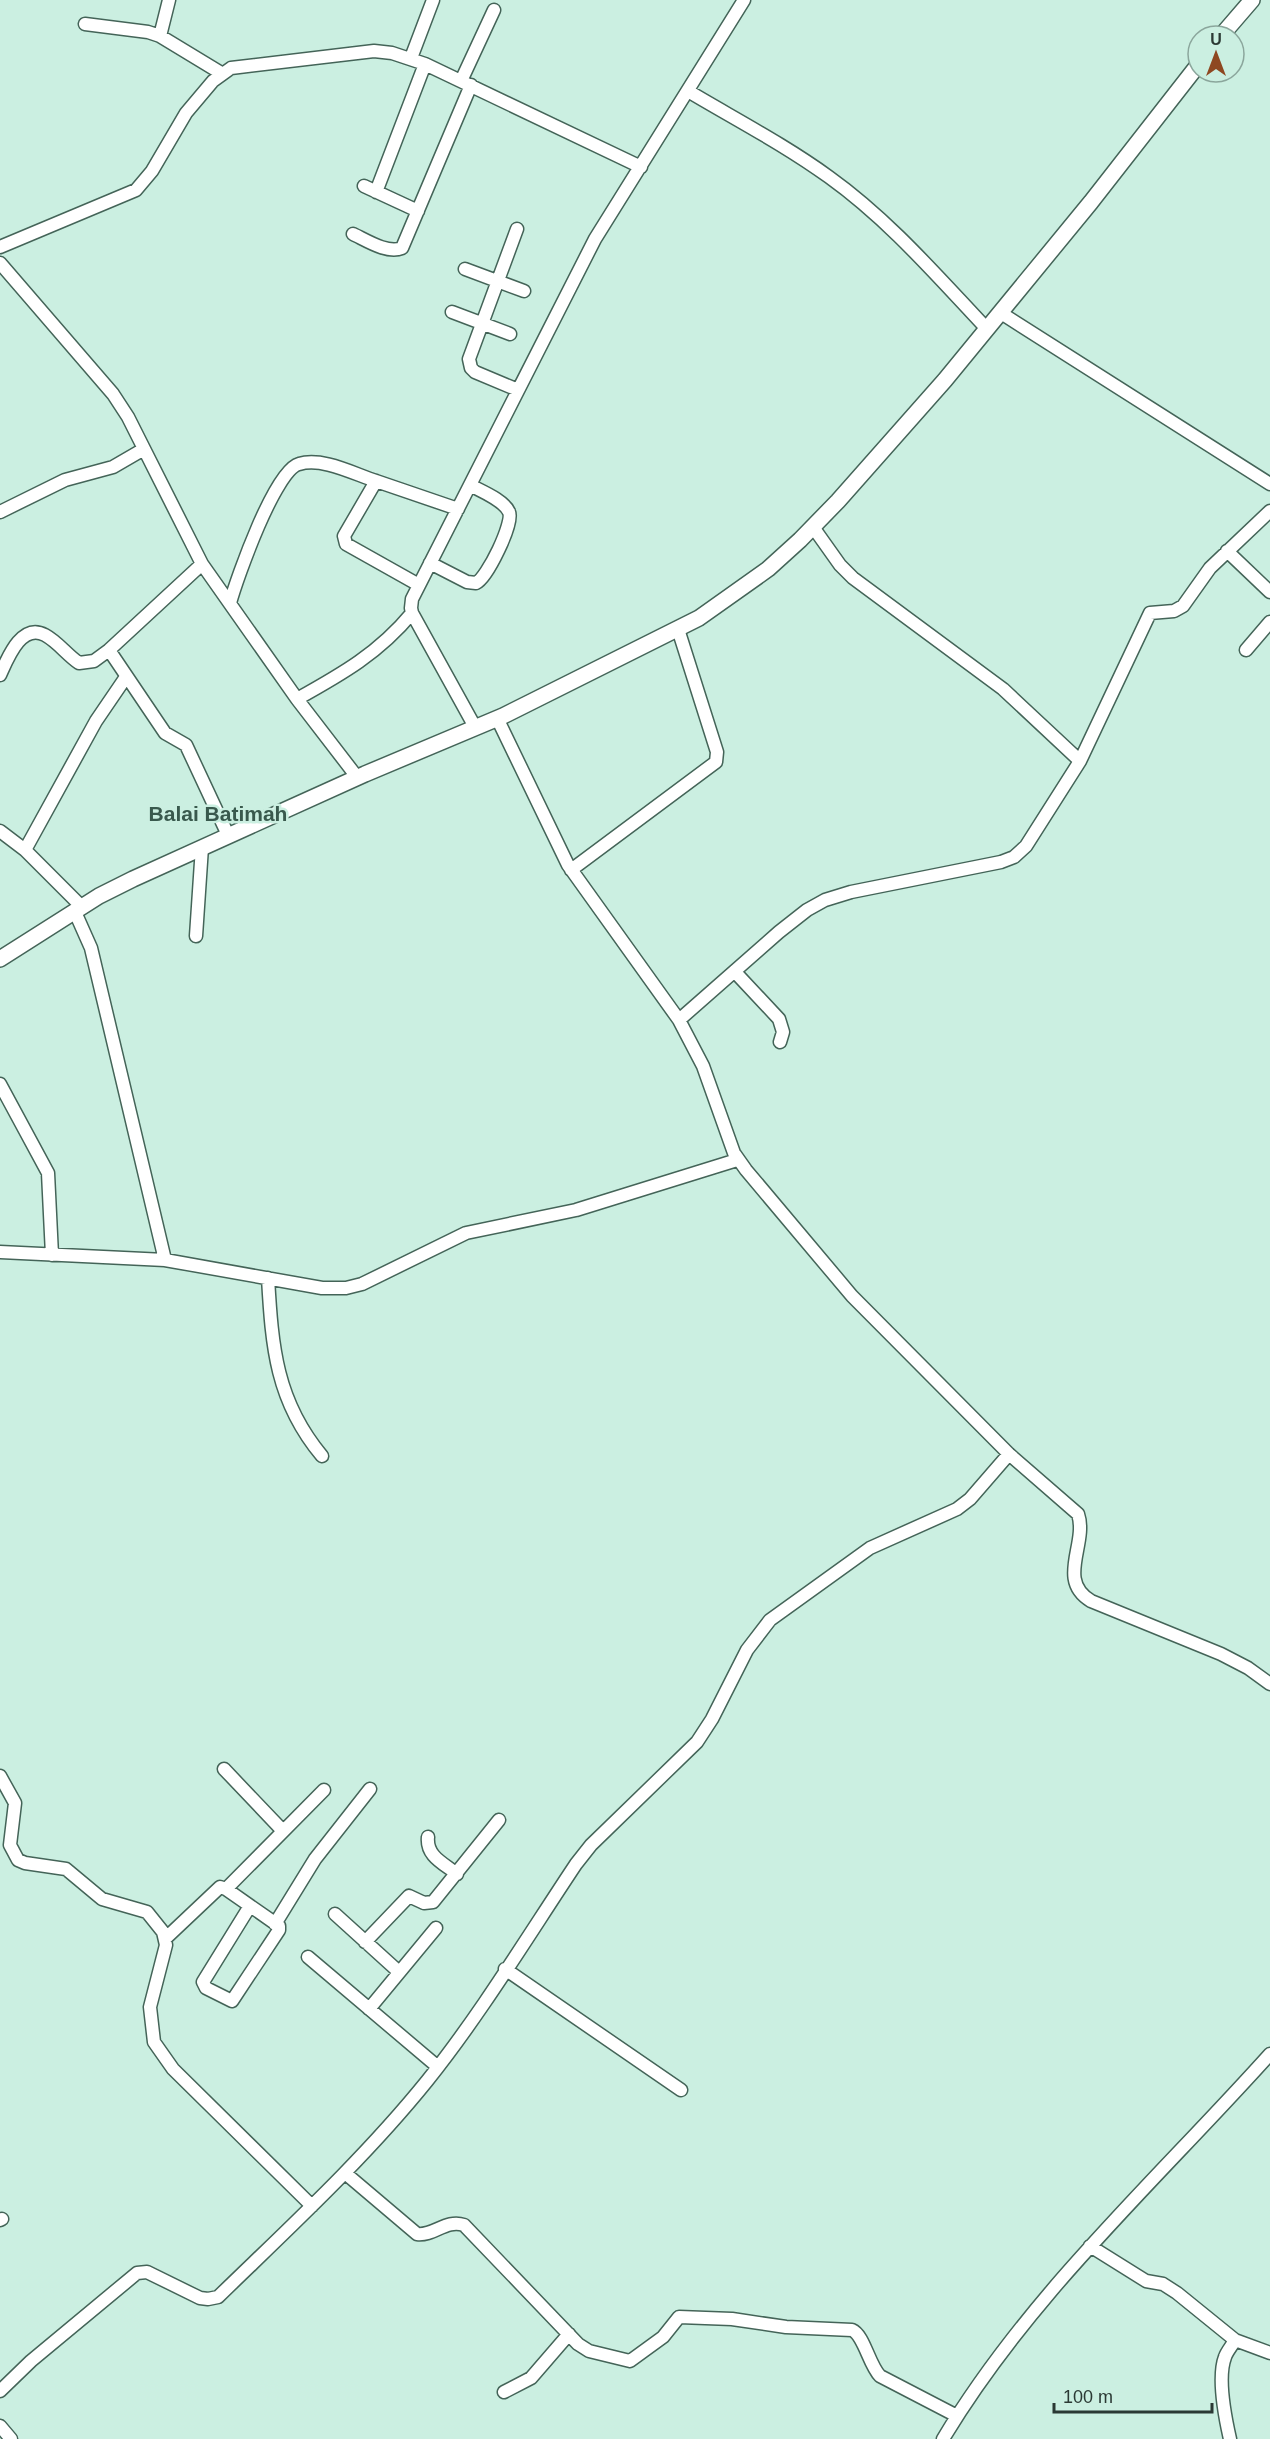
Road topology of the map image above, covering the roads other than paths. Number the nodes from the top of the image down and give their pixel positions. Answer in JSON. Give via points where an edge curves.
{"nodes":[{"id":1,"x":169,"y":0,"type":"edge"},
{"id":2,"x":433,"y":0,"type":"edge"},
{"id":3,"x":744,"y":0,"type":"edge"},
{"id":4,"x":1252,"y":0,"type":"edge"},
{"id":5,"x":495,"y":10,"type":"dead end"},
{"id":6,"x":85,"y":24,"type":"dead end"},
{"id":7,"x":1231,"y":24,"type":"edge"},
{"id":8,"x":160,"y":36,"type":"junction"},
{"id":9,"x":411,"y":58,"type":"junction"},
{"id":10,"x":425,"y":64,"type":"junction"},
{"id":11,"x":221,"y":73,"type":"junction"},
{"id":12,"x":1186,"y":79,"type":"edge"},
{"id":13,"x":466,"y":83,"type":"junction"},
{"id":14,"x":688,"y":91,"type":"junction"},
{"id":15,"x":641,"y":167,"type":"junction"},
{"id":16,"x":363,"y":186,"type":"dead end"},
{"id":17,"x":376,"y":192,"type":"junction"},
{"id":18,"x":417,"y":211,"type":"junction"},
{"id":19,"x":517,"y":229,"type":"dead end"},
{"id":20,"x":353,"y":234,"type":"dead end"},
{"id":21,"x":0,"y":248,"type":"edge"},
{"id":22,"x":0,"y":262,"type":"edge"},
{"id":23,"x":465,"y":269,"type":"dead end"},
{"id":24,"x":497,"y":282,"type":"junction"},
{"id":25,"x":524,"y":291,"type":"dead end"},
{"id":26,"x":452,"y":312,"type":"dead end"},
{"id":27,"x":1001,"y":313,"type":"junction"},
{"id":28,"x":482,"y":324,"type":"junction"},
{"id":29,"x":987,"y":329,"type":"junction"},
{"id":30,"x":510,"y":334,"type":"dead end"},
{"id":31,"x":518,"y":390,"type":"junction"},
{"id":32,"x":144,"y":449,"type":"junction"},
{"id":33,"x":376,"y":481,"type":"junction"},
{"id":34,"x":1270,"y":484,"type":"edge"},
{"id":35,"x":470,"y":485,"type":"junction"},
{"id":36,"x":458,"y":508,"type":"junction"},
{"id":37,"x":1270,"y":511,"type":"edge"},
{"id":38,"x":0,"y":512,"type":"edge"},
{"id":39,"x":813,"y":527,"type":"junction"},
{"id":40,"x":1227,"y":551,"type":"junction"},
{"id":41,"x":430,"y":563,"type":"junction"},
{"id":42,"x":202,"y":564,"type":"junction"},
{"id":43,"x":419,"y":585,"type":"junction"},
{"id":44,"x":1270,"y":592,"type":"edge"},
{"id":45,"x":230,"y":603,"type":"junction"},
{"id":46,"x":412,"y":613,"type":"junction"},
{"id":47,"x":1270,"y":622,"type":"edge"},
{"id":48,"x":678,"y":628,"type":"junction"},
{"id":49,"x":1246,"y":650,"type":"dead end"},
{"id":50,"x":109,"y":651,"type":"junction"},
{"id":51,"x":0,"y":675,"type":"edge"},
{"id":52,"x":126,"y":677,"type":"junction"},
{"id":53,"x":297,"y":699,"type":"junction"},
{"id":54,"x":497,"y":718,"type":"junction"},
{"id":55,"x":475,"y":728,"type":"junction"},
{"id":56,"x":1080,"y":761,"type":"junction"},
{"id":57,"x":357,"y":777,"type":"junction"},
{"id":58,"x":0,"y":831,"type":"edge"},
{"id":59,"x":228,"y":835,"type":"junction"},
{"id":60,"x":202,"y":847,"type":"junction"},
{"id":61,"x":25,"y":850,"type":"junction"},
{"id":62,"x":571,"y":870,"type":"junction"},
{"id":63,"x":78,"y":910,"type":"junction"},
{"id":64,"x":196,"y":936,"type":"dead end"},
{"id":65,"x":0,"y":959,"type":"edge"},
{"id":66,"x":735,"y":972,"type":"junction"},
{"id":67,"x":679,"y":1020,"type":"junction"},
{"id":68,"x":780,"y":1042,"type":"dead end"},
{"id":69,"x":0,"y":1084,"type":"edge"},
{"id":70,"x":737,"y":1160,"type":"junction"},
{"id":71,"x":0,"y":1252,"type":"edge"},
{"id":72,"x":52,"y":1255,"type":"junction"},
{"id":73,"x":165,"y":1260,"type":"junction"},
{"id":74,"x":268,"y":1278,"type":"junction"},
{"id":75,"x":1010,"y":1454,"type":"junction"},
{"id":76,"x":322,"y":1456,"type":"dead end"},
{"id":77,"x":1270,"y":1684,"type":"edge"},
{"id":78,"x":224,"y":1769,"type":"dead end"},
{"id":79,"x":0,"y":1776,"type":"edge"},
{"id":80,"x":370,"y":1789,"type":"dead end"},
{"id":81,"x":324,"y":1790,"type":"dead end"},
{"id":82,"x":499,"y":1820,"type":"dead end"},
{"id":83,"x":283,"y":1831,"type":"junction"},
{"id":84,"x":428,"y":1837,"type":"dead end"},
{"id":85,"x":457,"y":1874,"type":"junction"},
{"id":86,"x":226,"y":1889,"type":"junction"},
{"id":87,"x":250,"y":1906,"type":"junction"},
{"id":88,"x":335,"y":1914,"type":"dead end"},
{"id":89,"x":276,"y":1924,"type":"junction"},
{"id":90,"x":436,"y":1928,"type":"dead end"},
{"id":91,"x":166,"y":1938,"type":"junction"},
{"id":92,"x":365,"y":1942,"type":"junction"},
{"id":93,"x":308,"y":1957,"type":"dead end"},
{"id":94,"x":505,"y":1970,"type":"junction"},
{"id":95,"x":399,"y":1972,"type":"junction"},
{"id":96,"x":369,"y":2009,"type":"junction"},
{"id":97,"x":1270,"y":2054,"type":"edge"},
{"id":98,"x":438,"y":2067,"type":"junction"},
{"id":99,"x":681,"y":2090,"type":"dead end"},
{"id":100,"x":345,"y":2173,"type":"junction"},
{"id":101,"x":312,"y":2206,"type":"junction"},
{"id":102,"x":1090,"y":2246,"type":"junction"},
{"id":103,"x":569,"y":2334,"type":"junction"},
{"id":104,"x":1235,"y":2340,"type":"junction"},
{"id":105,"x":1270,"y":2353,"type":"edge"},
{"id":106,"x":0,"y":2391,"type":"edge"},
{"id":107,"x":504,"y":2392,"type":"dead end"},
{"id":108,"x":957,"y":2416,"type":"junction"},
{"id":109,"x":0,"y":2426,"type":"edge"},
{"id":110,"x":11,"y":2439,"type":"edge"},
{"id":111,"x":943,"y":2439,"type":"edge"},
{"id":112,"x":1230,"y":2439,"type":"edge"}],
"edges":[{"from":1,"to":8,"type":"street"},
{"from":2,"to":9,"type":"street"},
{"from":3,"to":14,"type":"street"},
{"from":4,"to":7,"type":"main road"},
{"from":5,"to":13,"type":"street"},
{"from":6,"to":8,"type":"street"},
{"from":8,"to":11,"type":"street"},
{"from":9,"to":10,"type":"street"},
{"from":9,"to":11,"type":"street","via":[[392,52],[356,52],[241,66]]},
{"from":10,"to":13,"type":"street"},
{"from":10,"to":17,"type":"street"},
{"from":11,"to":21,"type":"street","via":[[186,113],[152,171],[136,190]]},
{"from":12,"to":27,"type":"main road"},
{"from":13,"to":15,"type":"street"},
{"from":13,"to":18,"type":"street"},
{"from":14,"to":15,"type":"street"},
{"from":14,"to":29,"type":"street","via":[[841,186],[897,233]]},
{"from":15,"to":31,"type":"street","via":[[595,239]]},
{"from":16,"to":17,"type":"street"},
{"from":17,"to":18,"type":"street"},
{"from":18,"to":20,"type":"street","via":[[402,249],[388,249]]},
{"from":19,"to":24,"type":"street"},
{"from":22,"to":32,"type":"street","via":[[113,394]]},
{"from":23,"to":24,"type":"street"},
{"from":24,"to":25,"type":"street"},
{"from":24,"to":28,"type":"street"},
{"from":26,"to":28,"type":"street"},
{"from":27,"to":29,"type":"main road"},
{"from":27,"to":34,"type":"street"},
{"from":28,"to":30,"type":"street"},
{"from":28,"to":31,"type":"street","via":[[469,359],[471,368]]},
{"from":29,"to":39,"type":"main road","via":[[884,451]]},
{"from":31,"to":35,"type":"street"},
{"from":32,"to":38,"type":"street","via":[[113,467],[65,480]]},
{"from":32,"to":42,"type":"street"},
{"from":33,"to":36,"type":"street"},
{"from":33,"to":43,"type":"street","via":[[344,540]]},
{"from":33,"to":45,"type":"street","via":[[323,464],[292,467],[247,551]]},
{"from":35,"to":36,"type":"street"},
{"from":35,"to":41,"type":"street","via":[[505,505],[510,513],[510,523],[486,574],[476,583],[467,582]]},
{"from":36,"to":41,"type":"street"},
{"from":37,"to":40,"type":"street"},
{"from":39,"to":48,"type":"main road","via":[[768,569],[699,618]]},
{"from":39,"to":56,"type":"street","via":[[853,578],[1003,689]]},
{"from":40,"to":44,"type":"street"},
{"from":40,"to":56,"type":"street","via":[[1179,609],[1150,613]]},
{"from":41,"to":43,"type":"street"},
{"from":42,"to":45,"type":"street"},
{"from":42,"to":50,"type":"street"},
{"from":43,"to":46,"type":"street","via":[[411,604]]},
{"from":45,"to":53,"type":"street"},
{"from":46,"to":53,"type":"street","via":[[393,637],[364,659]]},
{"from":46,"to":55,"type":"street"},
{"from":47,"to":49,"type":"street"},
{"from":48,"to":54,"type":"main road"},
{"from":48,"to":62,"type":"street","via":[[717,752],[716,762]]},
{"from":50,"to":51,"type":"street","via":[[94,661],[79,663],[47,636],[32,633],[17,643]]},
{"from":50,"to":52,"type":"street"},
{"from":52,"to":59,"type":"street","via":[[165,733],[186,745]]},
{"from":52,"to":61,"type":"street","via":[[96,721]]},
{"from":53,"to":57,"type":"street"},
{"from":54,"to":55,"type":"main road"},
{"from":54,"to":62,"type":"street"},
{"from":55,"to":57,"type":"main road"},
{"from":56,"to":66,"type":"street","via":[[1026,846],[1014,857],[825,900],[793,920]]},
{"from":57,"to":59,"type":"main road"},
{"from":58,"to":61,"type":"street"},
{"from":59,"to":60,"type":"main road"},
{"from":60,"to":63,"type":"main road"},
{"from":60,"to":64,"type":"street"},
{"from":61,"to":63,"type":"street"},
{"from":62,"to":67,"type":"street"},
{"from":63,"to":65,"type":"main road"},
{"from":63,"to":73,"type":"street","via":[[91,948]]},
{"from":66,"to":67,"type":"street"},
{"from":66,"to":68,"type":"street","via":[[779,1019]]},
{"from":67,"to":70,"type":"street","via":[[703,1066]]},
{"from":69,"to":72,"type":"street","via":[[48,1173]]},
{"from":70,"to":74,"type":"street","via":[[576,1210],[466,1233],[362,1284],[322,1288]]},
{"from":70,"to":75,"type":"street","via":[[843,1286]]},
{"from":71,"to":72,"type":"street"},
{"from":72,"to":73,"type":"street"},
{"from":73,"to":74,"type":"street"},
{"from":74,"to":76,"type":"street","via":[[272,1340],[279,1375],[293,1415]]},
{"from":75,"to":77,"type":"street","via":[[1078,1514],[1074,1579],[1084,1597],[1221,1654]]},
{"from":75,"to":94,"type":"street","via":[[957,1509],[857,1557],[762,1628],[697,1742],[591,1845]]},
{"from":78,"to":83,"type":"street"},
{"from":79,"to":91,"type":"street","via":[[15,1803],[10,1845],[18,1860],[66,1869],[102,1899],[147,1912]]},
{"from":80,"to":89,"type":"street","via":[[315,1858]]},
{"from":81,"to":83,"type":"street"},
{"from":82,"to":85,"type":"street"},
{"from":83,"to":86,"type":"street"},
{"from":84,"to":85,"type":"street","via":[[427,1846],[432,1854]]},
{"from":85,"to":92,"type":"street","via":[[433,1902],[424,1904],[410,1896],[404,1899]]},
{"from":86,"to":87,"type":"street"},
{"from":86,"to":91,"type":"street","via":[[215,1889]]},
{"from":87,"to":89,"type":"street"},
{"from":87,"to":89,"type":"street","via":[[204,1980],[206,1988],[230,2002],[234,2000],[279,1930]]},
{"from":88,"to":92,"type":"street"},
{"from":90,"to":95,"type":"street"},
{"from":91,"to":101,"type":"street","via":[[150,2007],[154,2042],[173,2069]]},
{"from":92,"to":95,"type":"street"},
{"from":93,"to":96,"type":"street"},
{"from":94,"to":98,"type":"street"},
{"from":94,"to":99,"type":"street"},
{"from":95,"to":96,"type":"street"},
{"from":96,"to":98,"type":"street"},
{"from":97,"to":102,"type":"street"},
{"from":98,"to":100,"type":"street"},
{"from":100,"to":101,"type":"street"},
{"from":100,"to":103,"type":"street","via":[[417,2234],[449,2223],[464,2225]]},
{"from":101,"to":106,"type":"street","via":[[218,2297],[200,2298],[147,2272],[137,2273]]},
{"from":102,"to":104,"type":"street","via":[[1146,2281],[1163,2284],[1178,2293]]},
{"from":102,"to":108,"type":"street","via":[[1022,2325]]},
{"from":103,"to":107,"type":"street","via":[[531,2378]]},
{"from":103,"to":108,"type":"street","via":[[589,2351],[625,2361],[663,2337],[680,2317],[855,2331],[880,2376]]},
{"from":104,"to":105,"type":"street"},
{"from":104,"to":112,"type":"street","via":[[1223,2367]]},
{"from":108,"to":111,"type":"street"},
{"from":109,"to":110,"type":"street"}]}
